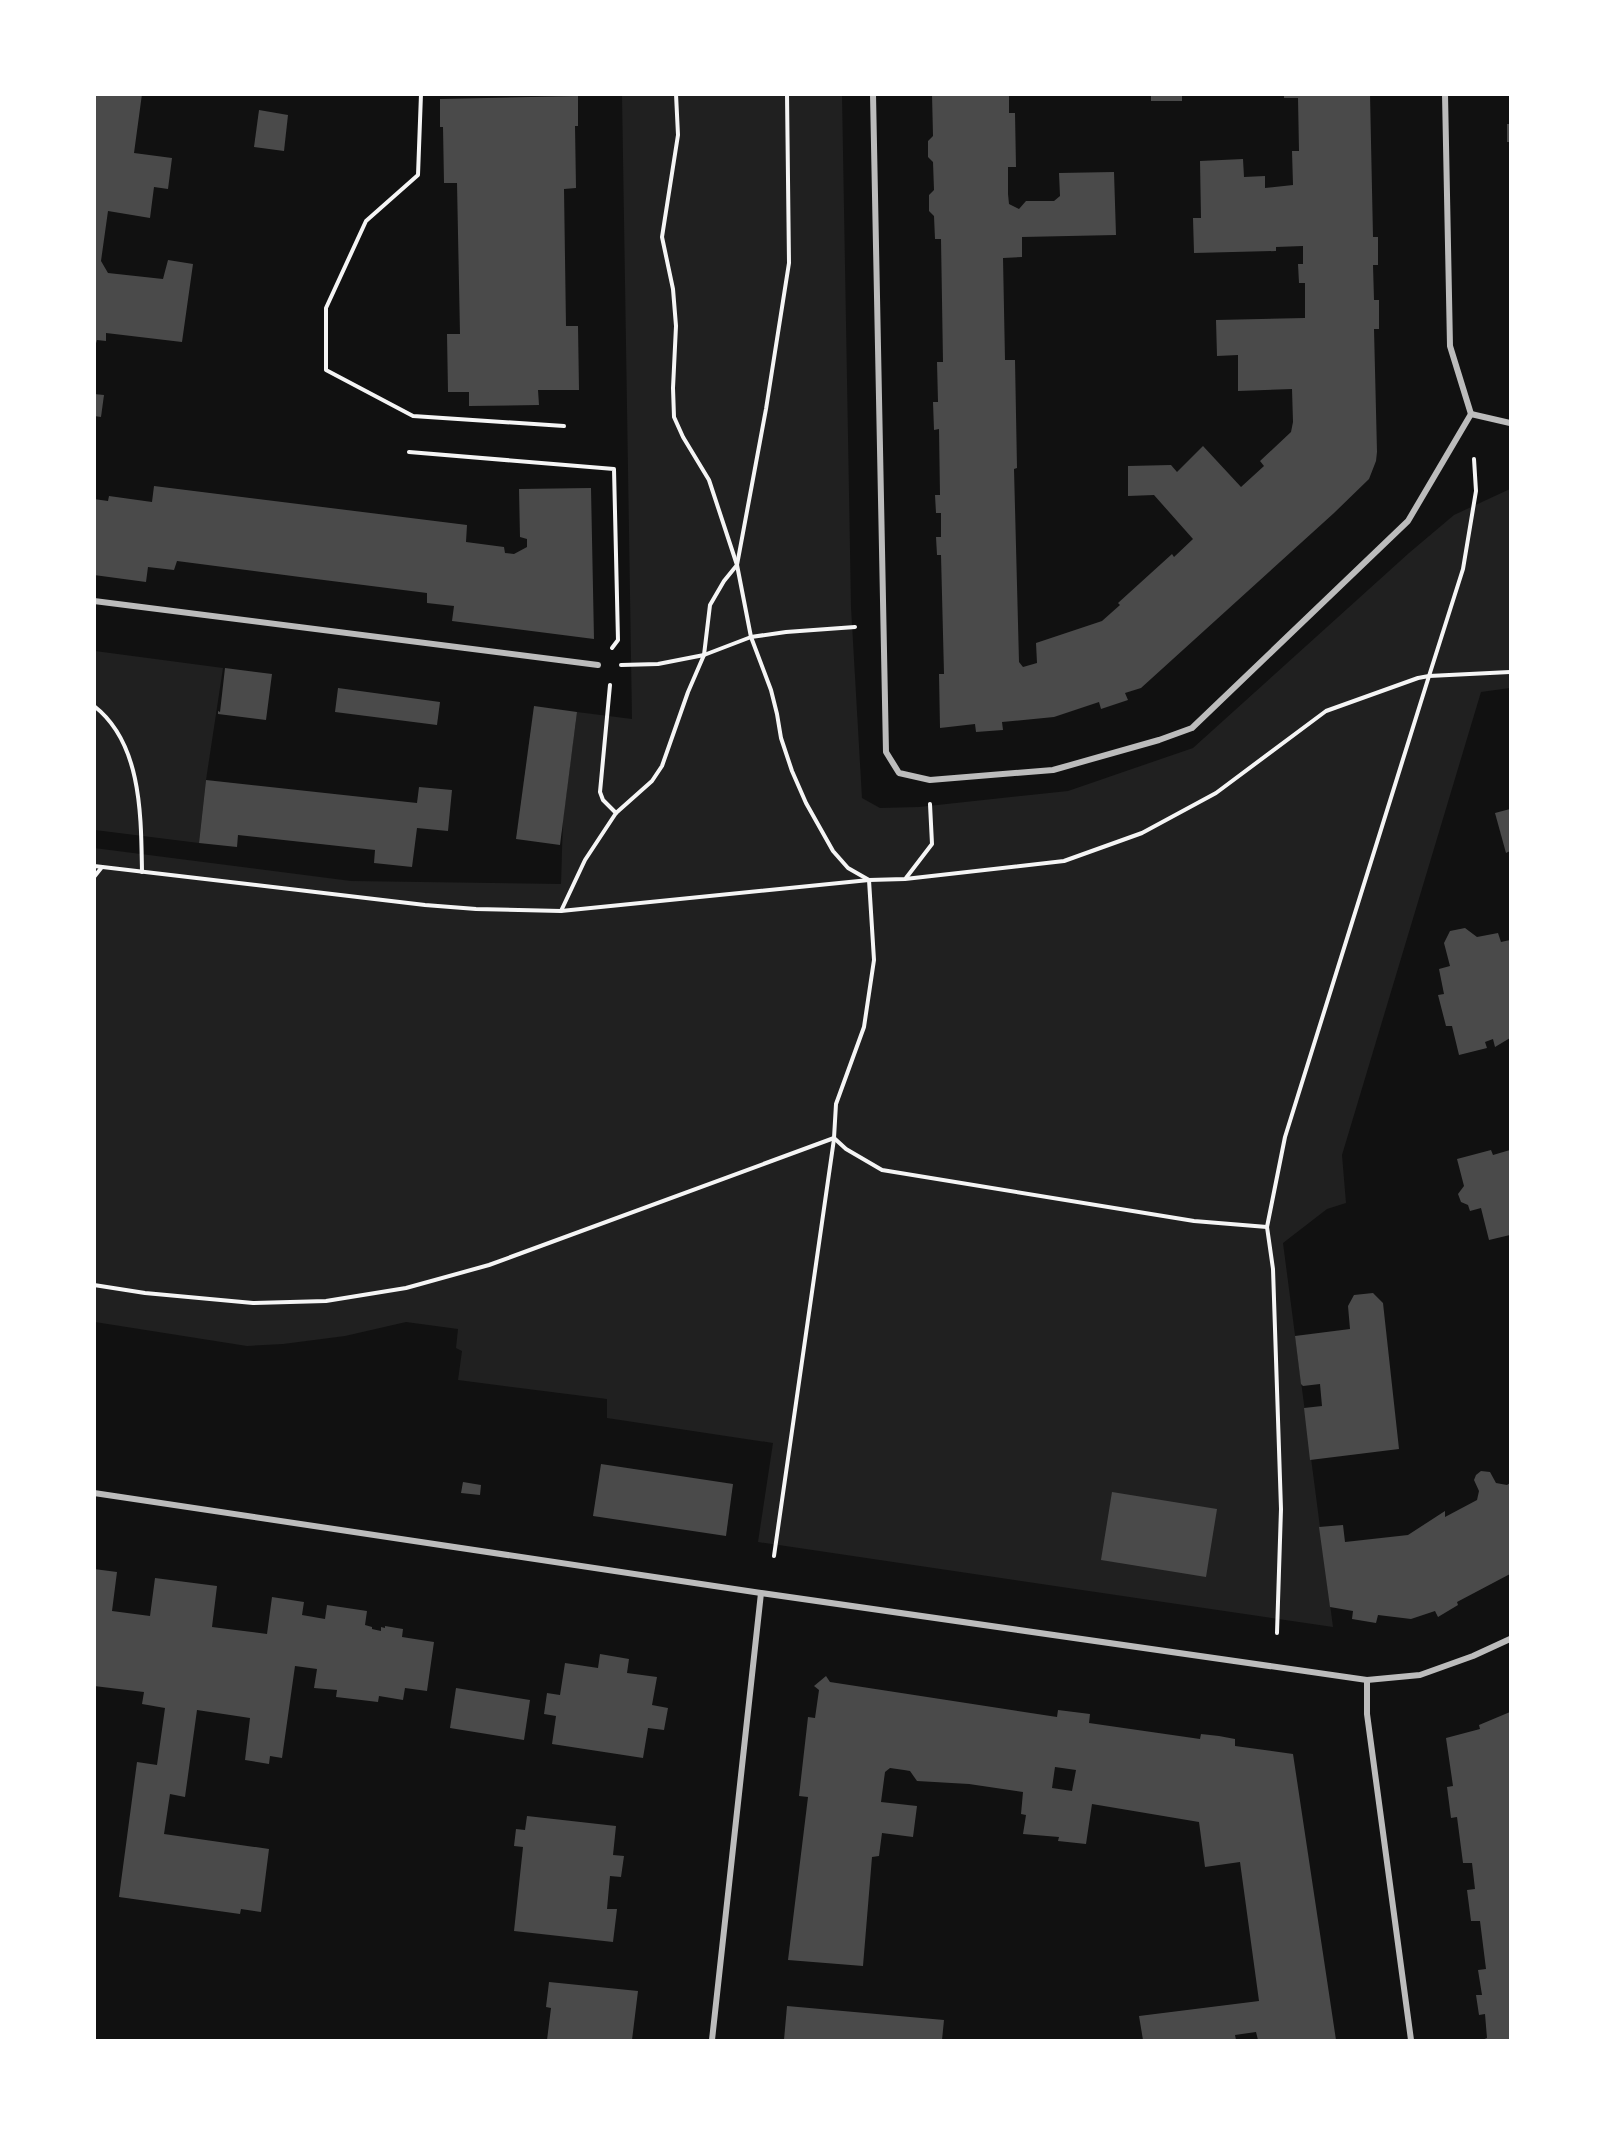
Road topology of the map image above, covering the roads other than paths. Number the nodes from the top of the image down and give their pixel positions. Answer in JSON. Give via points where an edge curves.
{"nodes":[{"id":1,"x":873,"y":94,"type":"edge"},
{"id":2,"x":1445,"y":94,"type":"edge"},
{"id":3,"x":1471,"y":414,"type":"junction"},
{"id":4,"x":1510,"y":423,"type":"edge"},
{"id":5,"x":94,"y":601,"type":"edge"},
{"id":6,"x":598,"y":665,"type":"dead end"},
{"id":7,"x":94,"y":1493,"type":"edge"},
{"id":8,"x":761,"y":1593,"type":"junction"},
{"id":9,"x":1510,"y":1639,"type":"edge"},
{"id":10,"x":1367,"y":1680,"type":"junction"},
{"id":11,"x":712,"y":2040,"type":"edge"},
{"id":12,"x":1411,"y":2040,"type":"edge"}],
"edges":[{"from":1,"to":3,"type":"street","via":[[886,752],[899,773],[930,780],[1053,770],[1192,728],[1408,521]]},
{"from":2,"to":3,"type":"street","via":[[1450,346]]},
{"from":3,"to":4,"type":"street"},
{"from":5,"to":6,"type":"street"},
{"from":7,"to":8,"type":"street"},
{"from":8,"to":10,"type":"street"},
{"from":8,"to":11,"type":"street"},
{"from":9,"to":10,"type":"street","via":[[1420,1675]]},
{"from":10,"to":12,"type":"street","via":[[1367,1714]]}]}
